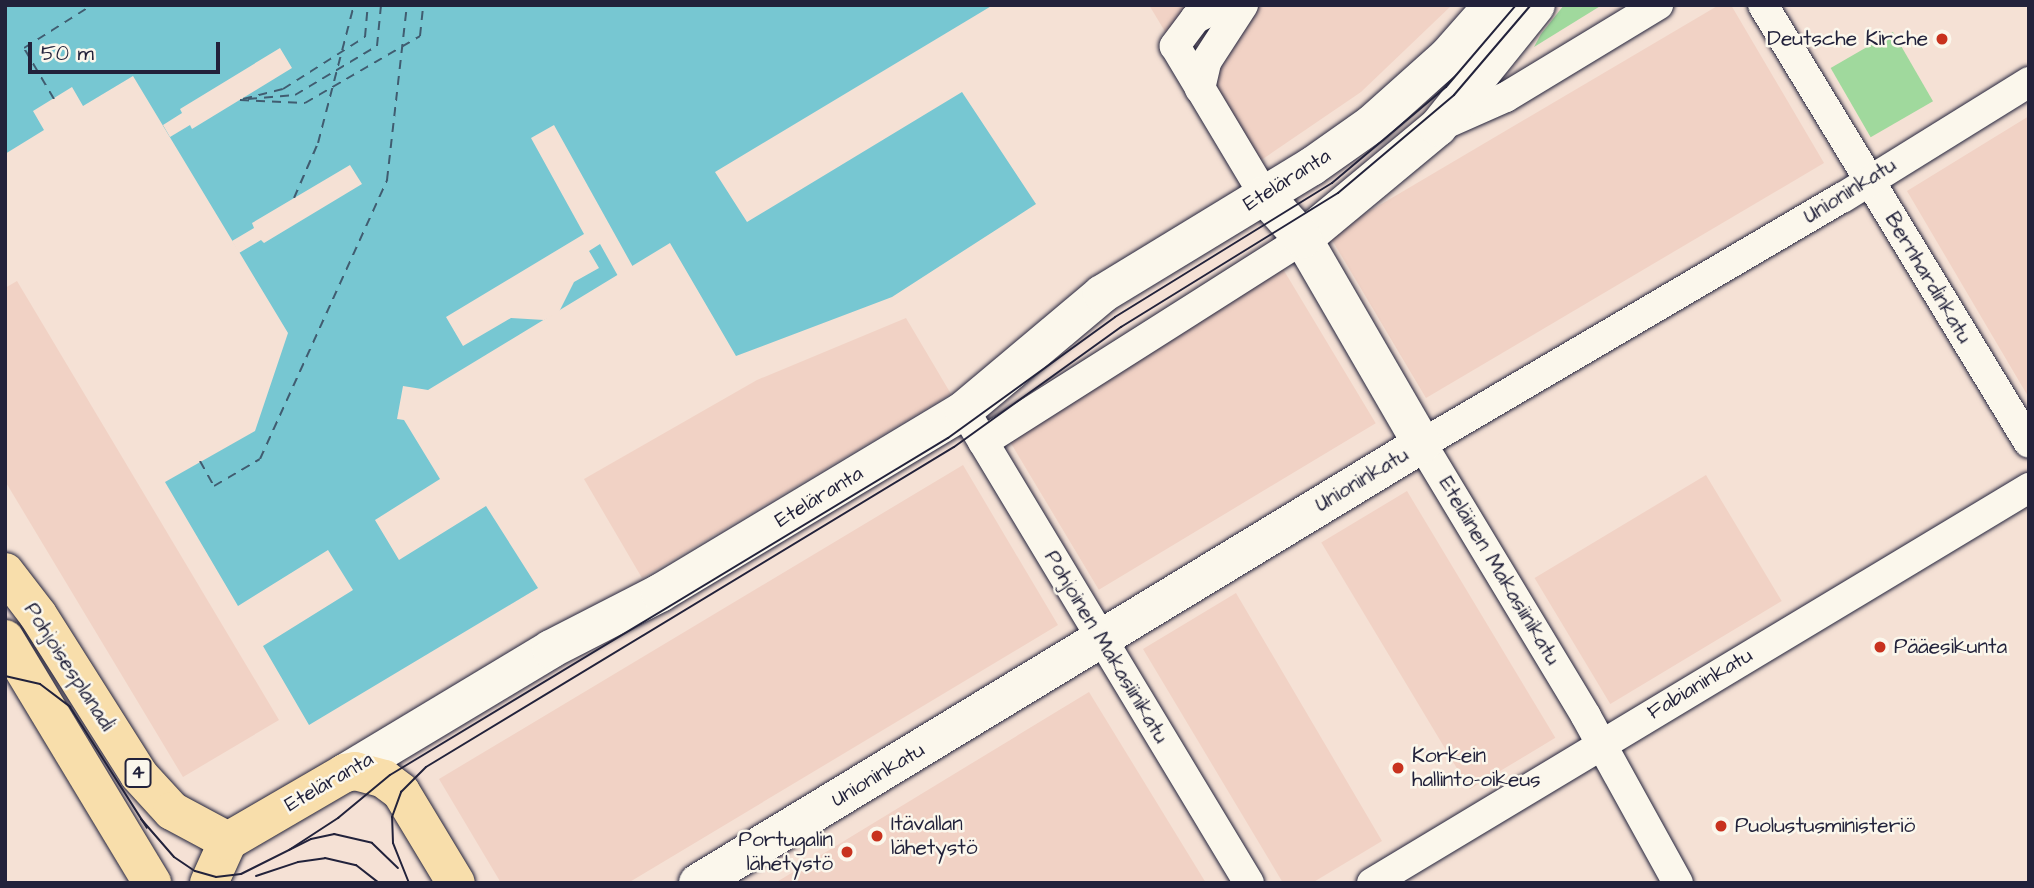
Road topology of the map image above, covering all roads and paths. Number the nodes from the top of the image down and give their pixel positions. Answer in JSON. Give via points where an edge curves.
{"nodes":[{"id":1,"x":1222,"y":5,"type":"edge"},
{"id":2,"x":1243,"y":5,"type":"edge"},
{"id":3,"x":1493,"y":5,"type":"edge"},
{"id":4,"x":1536,"y":5,"type":"edge"},
{"id":5,"x":1658,"y":5,"type":"edge"},
{"id":6,"x":1763,"y":5,"type":"edge"},
{"id":7,"x":2029,"y":82,"type":"edge"},
{"id":8,"x":1200,"y":89,"type":"junction"},
{"id":9,"x":1438,"y":127,"type":"junction"},
{"id":10,"x":1868,"y":181,"type":"junction"},
{"id":11,"x":1264,"y":195,"type":"junction"},
{"id":12,"x":1303,"y":239,"type":"junction"},
{"id":13,"x":964,"y":410,"type":"junction"},
{"id":14,"x":983,"y":442,"type":"junction"},
{"id":15,"x":2029,"y":443,"type":"edge"},
{"id":16,"x":1422,"y":444,"type":"junction"},
{"id":17,"x":2029,"y":488,"type":"edge"},
{"id":18,"x":5,"y":572,"type":"edge"},
{"id":19,"x":5,"y":639,"type":"edge"},
{"id":20,"x":1100,"y":639,"type":"junction"},
{"id":21,"x":1601,"y":744,"type":"junction"},
{"id":22,"x":345,"y":773,"type":"junction"},
{"id":23,"x":228,"y":841,"type":"junction"},
{"id":24,"x":152,"y":883,"type":"edge"},
{"id":25,"x":209,"y":883,"type":"edge"},
{"id":26,"x":456,"y":883,"type":"edge"},
{"id":27,"x":698,"y":883,"type":"edge"},
{"id":28,"x":1249,"y":883,"type":"edge"},
{"id":29,"x":1371,"y":883,"type":"edge"},
{"id":30,"x":1678,"y":883,"type":"edge"}],
"edges":[{"from":1,"to":8,"type":"street","via":[[1195,19],[1175,46]]},
{"from":2,"to":8,"type":"street","via":[[1206,62]]},
{"from":3,"to":11,"type":"main road","name":"Eteläranta","via":[[1419,84],[1345,144]]},
{"from":4,"to":9,"type":"main road"},
{"from":5,"to":9,"type":"street","via":[[1506,97]]},
{"from":6,"to":10,"type":"street","name":"Bernhardinkatu"},
{"from":7,"to":10,"type":"street","name":"Unioninkatu"},
{"from":8,"to":11,"type":"street"},
{"from":9,"to":12,"type":"main road"},
{"from":10,"to":15,"type":"street","name":"Bernhardinkatu"},
{"from":10,"to":16,"type":"street","name":"Unioninkatu"},
{"from":11,"to":12,"type":"main road","name":"Eteläinen Makasiinikatu"},
{"from":11,"to":13,"type":"main road","name":"Eteläranta","via":[[1102,294]]},
{"from":12,"to":14,"type":"street"},
{"from":12,"to":16,"type":"main road","name":"Eteläinen Makasiinikatu"},
{"from":13,"to":14,"type":"street","name":"Pohjoinen Makasiinikatu"},
{"from":13,"to":22,"type":"main road","name":"Eteläranta","via":[[660,593],[551,649]]},
{"from":14,"to":20,"type":"street","name":"Pohjoinen Makasiinikatu"},
{"from":16,"to":20,"type":"main road","name":"Unioninkatu"},
{"from":16,"to":21,"type":"street","name":"Eteläinen Makasiinikatu"},
{"from":17,"to":21,"type":"street","name":"Fabianinkatu"},
{"from":18,"to":23,"type":"main road","name":"Pohjoisesplanadi","number":"4","via":[[38,615],[139,775],[172,811]]},
{"from":19,"to":24,"type":"main road","name":"Pohjoisesplanadi"},
{"from":20,"to":27,"type":"main road","name":"Unioninkatu"},
{"from":20,"to":28,"type":"street","name":"Pohjoinen Makasiinikatu"},
{"from":21,"to":29,"type":"street","name":"Fabianinkatu"},
{"from":21,"to":30,"type":"street","name":"Eteläinen Makasiinikatu"},
{"from":22,"to":23,"type":"main road","name":"Eteläranta"},
{"from":22,"to":26,"type":"main road","via":[[375,775],[401,792]]},
{"from":23,"to":25,"type":"main road"}]}
